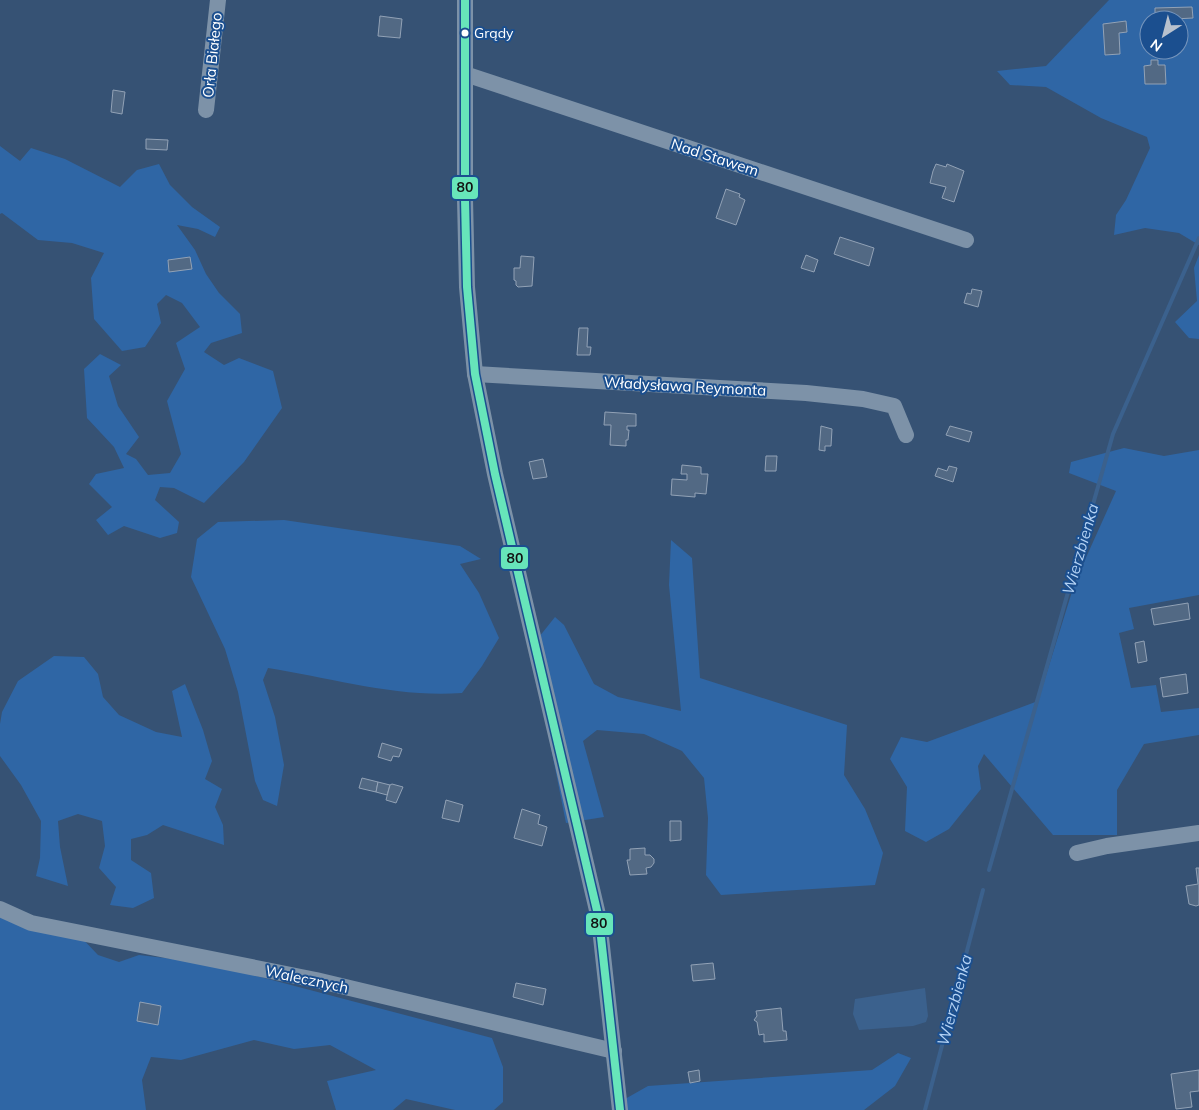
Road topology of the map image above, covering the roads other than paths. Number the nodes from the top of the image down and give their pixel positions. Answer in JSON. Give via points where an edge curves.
{"nodes":[{"id":1,"x":218,"y":0,"type":"edge"},
{"id":2,"x":459,"y":1,"type":"edge"},
{"id":3,"x":465,"y":74,"type":"junction"},
{"id":4,"x":206,"y":110,"type":"dead end"},
{"id":5,"x":966,"y":240,"type":"dead end"},
{"id":6,"x":475,"y":374,"type":"junction"},
{"id":7,"x":906,"y":435,"type":"dead end"},
{"id":8,"x":1199,"y":833,"type":"edge"},
{"id":9,"x":1077,"y":853,"type":"dead end"},
{"id":10,"x":0,"y":909,"type":"edge"},
{"id":11,"x":614,"y":1051,"type":"junction"},
{"id":12,"x":620,"y":1110,"type":"edge"}],
"edges":[{"from":1,"to":4,"type":"street","name":"Orła Białego"},
{"from":2,"to":3,"type":"street"},
{"from":3,"to":5,"type":"street","name":"Nad Stawem"},
{"from":3,"to":6,"type":"street","via":[[467,277]]},
{"from":6,"to":7,"type":"street","name":"Władysława Reymonta","via":[[863,399],[894,406]]},
{"from":6,"to":11,"type":"street","via":[[495,474],[599,919]]},
{"from":8,"to":9,"type":"street"},
{"from":10,"to":11,"type":"street","name":"Walecznych","via":[[31,923],[316,980]]},
{"from":11,"to":12,"type":"street"}]}
